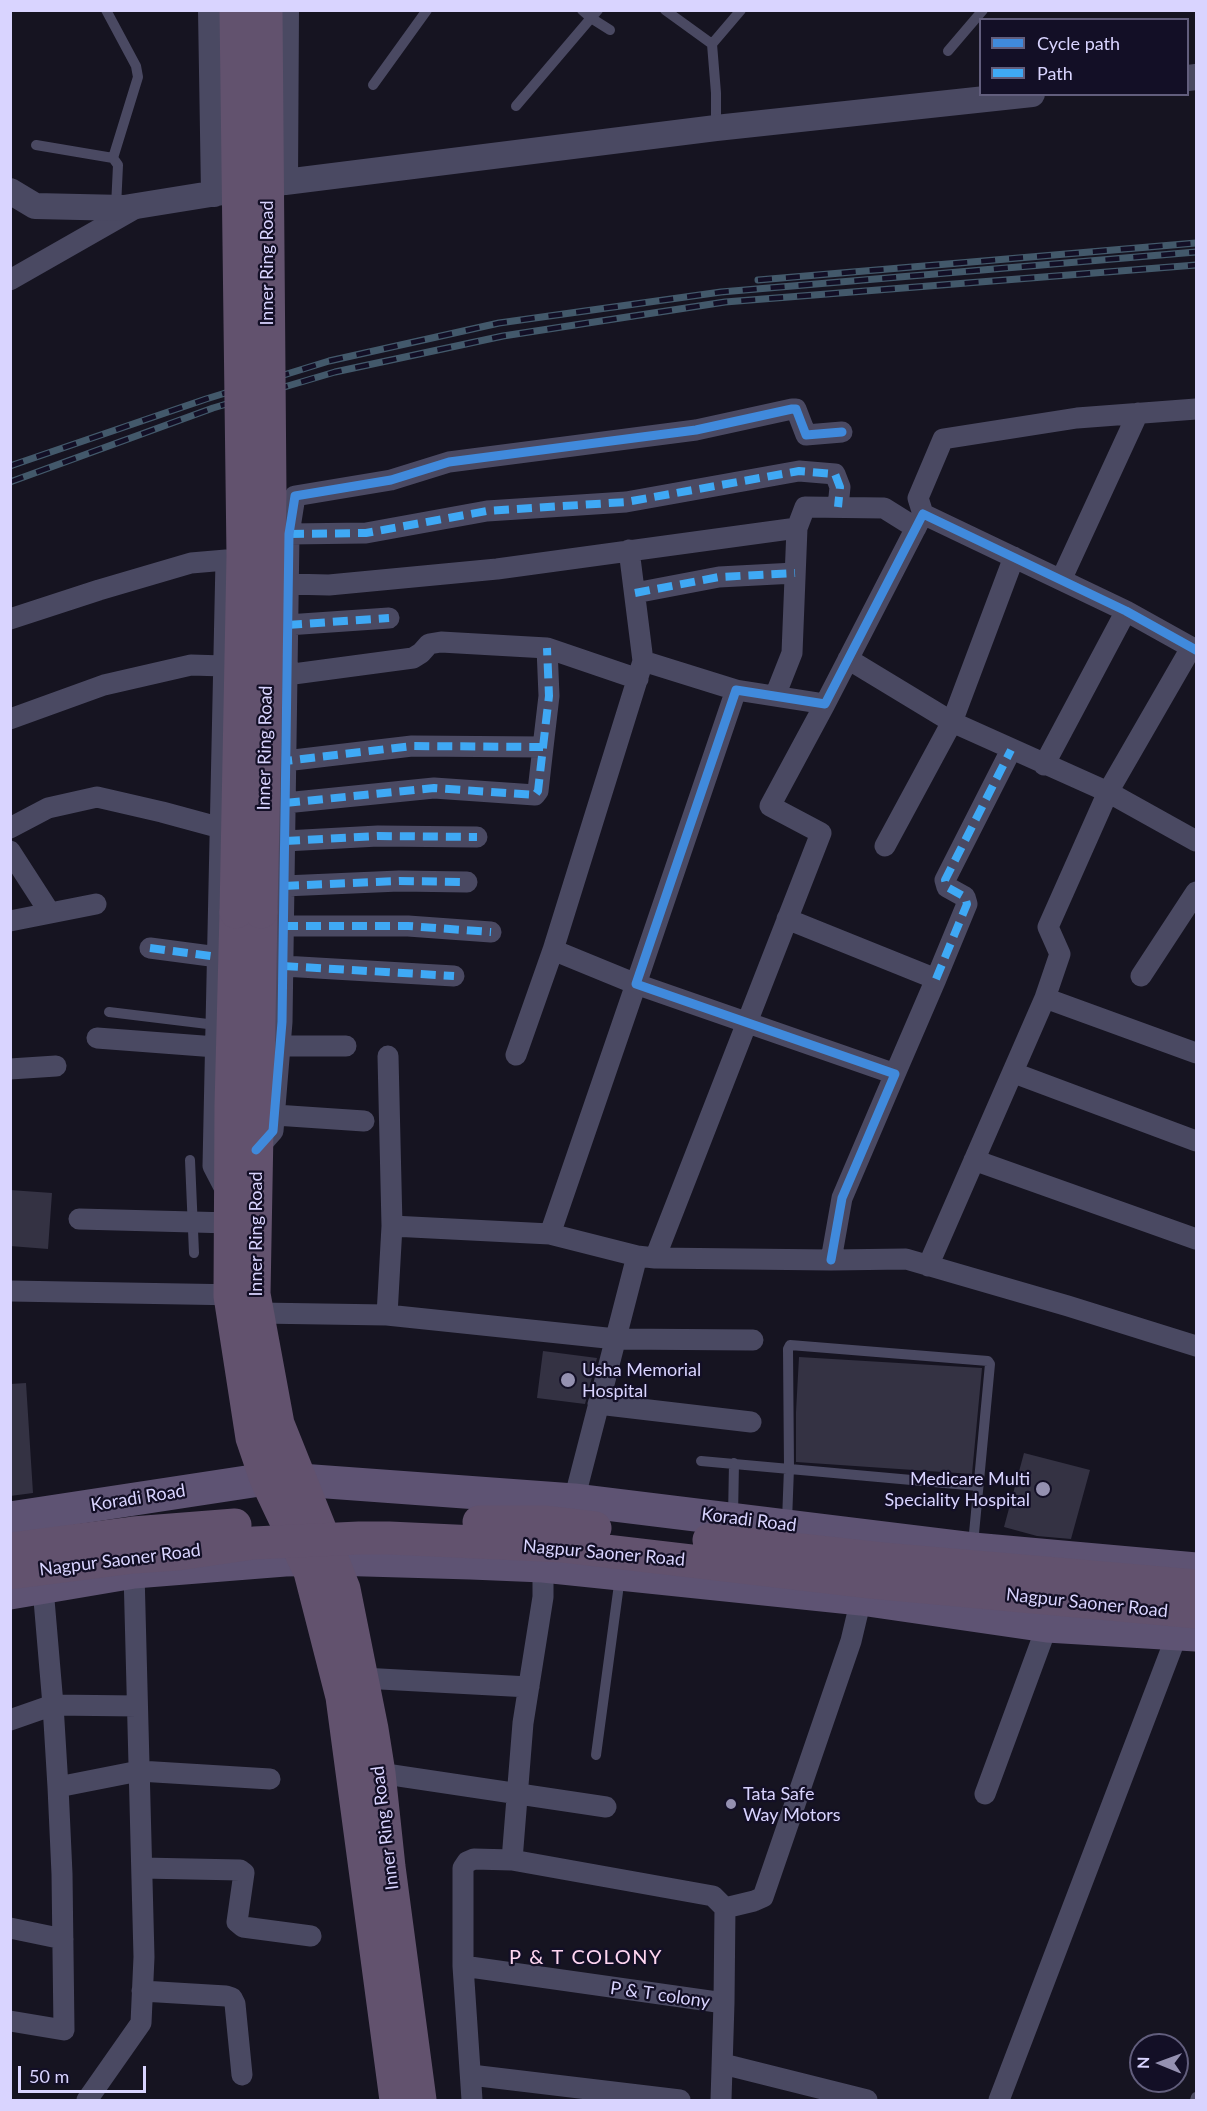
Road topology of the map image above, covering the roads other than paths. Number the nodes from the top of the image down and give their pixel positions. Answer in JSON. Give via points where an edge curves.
{"nodes":[{"id":1,"x":106,"y":10,"type":"edge"},
{"id":2,"x":211,"y":10,"type":"edge"},
{"id":3,"x":236,"y":10,"type":"edge"},
{"id":4,"x":266,"y":10,"type":"edge"},
{"id":5,"x":286,"y":10,"type":"edge"},
{"id":6,"x":426,"y":10,"type":"edge"},
{"id":7,"x":665,"y":10,"type":"edge"},
{"id":8,"x":741,"y":10,"type":"edge"},
{"id":9,"x":983,"y":10,"type":"edge"},
{"id":10,"x":590,"y":13,"type":"edge"},
{"id":11,"x":610,"y":30,"type":"dead end"},
{"id":12,"x":712,"y":44,"type":"junction"},
{"id":13,"x":948,"y":51,"type":"dead end"},
{"id":14,"x":373,"y":86,"type":"dead end"},
{"id":15,"x":1013,"y":96,"type":"edge"},
{"id":16,"x":516,"y":106,"type":"dead end"},
{"id":17,"x":716,"y":128,"type":"junction"},
{"id":18,"x":36,"y":145,"type":"dead end"},
{"id":19,"x":112,"y":158,"type":"junction"},
{"id":20,"x":285,"y":182,"type":"junction"},
{"id":21,"x":10,"y":191,"type":"edge"},
{"id":22,"x":213,"y":194,"type":"junction"},
{"id":23,"x":142,"y":205,"type":"junction"},
{"id":24,"x":116,"y":208,"type":"junction"},
{"id":25,"x":10,"y":280,"type":"edge"},
{"id":26,"x":1197,"y":409,"type":"edge"},
{"id":27,"x":1138,"y":413,"type":"junction"},
{"id":28,"x":842,"y":432,"type":"dead end"},
{"id":29,"x":838,"y":507,"type":"junction"},
{"id":30,"x":920,"y":521,"type":"junction"},
{"id":31,"x":797,"y":528,"type":"junction"},
{"id":32,"x":289,"y":534,"type":"junction"},
{"id":33,"x":628,"y":550,"type":"junction"},
{"id":34,"x":1014,"y":557,"type":"junction"},
{"id":35,"x":795,"y":573,"type":"junction"},
{"id":36,"x":1061,"y":580,"type":"junction"},
{"id":37,"x":288,"y":584,"type":"junction"},
{"id":38,"x":634,"y":593,"type":"junction"},
{"id":39,"x":1126,"y":611,"type":"junction"},
{"id":40,"x":389,"y":618,"type":"dead end"},
{"id":41,"x":10,"y":619,"type":"edge"},
{"id":42,"x":287,"y":625,"type":"junction"},
{"id":43,"x":548,"y":648,"type":"junction"},
{"id":44,"x":1194,"y":649,"type":"edge"},
{"id":45,"x":848,"y":659,"type":"junction"},
{"id":46,"x":224,"y":666,"type":"junction"},
{"id":47,"x":640,"y":670,"type":"junction"},
{"id":48,"x":286,"y":675,"type":"junction"},
{"id":49,"x":736,"y":690,"type":"junction"},
{"id":50,"x":775,"y":696,"type":"junction"},
{"id":51,"x":825,"y":704,"type":"junction"},
{"id":52,"x":10,"y":719,"type":"edge"},
{"id":53,"x":952,"y":722,"type":"junction"},
{"id":54,"x":543,"y":747,"type":"junction"},
{"id":55,"x":1011,"y":750,"type":"junction"},
{"id":56,"x":285,"y":761,"type":"junction"},
{"id":57,"x":1044,"y":765,"type":"junction"},
{"id":58,"x":1108,"y":792,"type":"junction"},
{"id":59,"x":285,"y":803,"type":"junction"},
{"id":60,"x":10,"y":828,"type":"edge"},
{"id":61,"x":221,"y":828,"type":"junction"},
{"id":62,"x":477,"y":837,"type":"dead end"},
{"id":63,"x":285,"y":841,"type":"junction"},
{"id":64,"x":1197,"y":841,"type":"edge"},
{"id":65,"x":885,"y":846,"type":"dead end"},
{"id":66,"x":10,"y":851,"type":"edge"},
{"id":67,"x":467,"y":882,"type":"dead end"},
{"id":68,"x":284,"y":886,"type":"junction"},
{"id":69,"x":1197,"y":892,"type":"edge"},
{"id":70,"x":96,"y":904,"type":"dead end"},
{"id":71,"x":50,"y":913,"type":"junction"},
{"id":72,"x":260,"y":917,"type":"junction"},
{"id":73,"x":787,"y":919,"type":"junction"},
{"id":74,"x":10,"y":921,"type":"edge"},
{"id":75,"x":491,"y":932,"type":"dead end"},
{"id":76,"x":150,"y":948,"type":"dead end"},
{"id":77,"x":554,"y":950,"type":"junction"},
{"id":78,"x":218,"y":957,"type":"junction"},
{"id":79,"x":283,"y":966,"type":"junction"},
{"id":80,"x":454,"y":976,"type":"dead end"},
{"id":81,"x":1141,"y":976,"type":"dead end"},
{"id":82,"x":936,"y":979,"type":"junction"},
{"id":83,"x":636,"y":984,"type":"junction"},
{"id":84,"x":1045,"y":998,"type":"junction"},
{"id":85,"x":109,"y":1012,"type":"dead end"},
{"id":86,"x":746,"y":1022,"type":"junction"},
{"id":87,"x":216,"y":1025,"type":"junction"},
{"id":88,"x":97,"y":1038,"type":"dead end"},
{"id":89,"x":280,"y":1046,"type":"junction"},
{"id":90,"x":346,"y":1046,"type":"dead end"},
{"id":91,"x":216,"y":1047,"type":"junction"},
{"id":92,"x":1197,"y":1053,"type":"edge"},
{"id":93,"x":516,"y":1055,"type":"dead end"},
{"id":94,"x":388,"y":1056,"type":"dead end"},
{"id":95,"x":56,"y":1066,"type":"dead end"},
{"id":96,"x":10,"y":1070,"type":"edge"},
{"id":97,"x":1014,"y":1073,"type":"junction"},
{"id":98,"x":895,"y":1074,"type":"junction"},
{"id":99,"x":274,"y":1115,"type":"junction"},
{"id":100,"x":364,"y":1121,"type":"dead end"},
{"id":101,"x":1197,"y":1141,"type":"edge"},
{"id":102,"x":256,"y":1150,"type":"junction"},
{"id":103,"x":190,"y":1160,"type":"dead end"},
{"id":104,"x":974,"y":1160,"type":"junction"},
{"id":105,"x":231,"y":1212,"type":"junction"},
{"id":106,"x":79,"y":1219,"type":"dead end"},
{"id":107,"x":194,"y":1222,"type":"junction"},
{"id":108,"x":392,"y":1226,"type":"junction"},
{"id":109,"x":550,"y":1234,"type":"junction"},
{"id":110,"x":1197,"y":1239,"type":"edge"},
{"id":111,"x":194,"y":1253,"type":"dead end"},
{"id":112,"x":646,"y":1257,"type":"junction"},
{"id":113,"x":831,"y":1260,"type":"junction"},
{"id":114,"x":928,"y":1266,"type":"junction"},
{"id":115,"x":10,"y":1291,"type":"edge"},
{"id":116,"x":247,"y":1301,"type":"junction"},
{"id":117,"x":387,"y":1315,"type":"junction"},
{"id":118,"x":616,"y":1339,"type":"junction"},
{"id":119,"x":753,"y":1340,"type":"dead end"},
{"id":120,"x":1197,"y":1346,"type":"edge"},
{"id":121,"x":598,"y":1404,"type":"junction"},
{"id":122,"x":751,"y":1422,"type":"dead end"},
{"id":123,"x":701,"y":1461,"type":"dead end"},
{"id":124,"x":734,"y":1463,"type":"junction"},
{"id":125,"x":789,"y":1468,"type":"junction"},
{"id":126,"x":266,"y":1479,"type":"junction"},
{"id":127,"x":300,"y":1480,"type":"junction"},
{"id":128,"x":230,"y":1485,"type":"junction"},
{"id":129,"x":978,"y":1486,"type":"junction"},
{"id":130,"x":584,"y":1501,"type":"junction"},
{"id":131,"x":10,"y":1518,"type":"edge"},
{"id":132,"x":733,"y":1518,"type":"junction"},
{"id":133,"x":787,"y":1525,"type":"junction"},
{"id":134,"x":973,"y":1548,"type":"junction"},
{"id":135,"x":10,"y":1549,"type":"edge"},
{"id":136,"x":318,"y":1559,"type":"junction"},
{"id":137,"x":250,"y":1563,"type":"junction"},
{"id":138,"x":543,"y":1566,"type":"junction"},
{"id":139,"x":1197,"y":1569,"type":"edge"},
{"id":140,"x":134,"y":1572,"type":"junction"},
{"id":141,"x":609,"y":1573,"type":"junction"},
{"id":142,"x":10,"y":1574,"type":"edge"},
{"id":143,"x":1197,"y":1581,"type":"edge"},
{"id":144,"x":1197,"y":1586,"type":"edge"},
{"id":145,"x":43,"y":1588,"type":"junction"},
{"id":146,"x":10,"y":1593,"type":"edge"},
{"id":147,"x":861,"y":1599,"type":"junction"},
{"id":148,"x":1047,"y":1626,"type":"junction"},
{"id":149,"x":1190,"y":1628,"type":"edge"},
{"id":150,"x":362,"y":1678,"type":"junction"},
{"id":151,"x":529,"y":1687,"type":"junction"},
{"id":152,"x":53,"y":1705,"type":"junction"},
{"id":153,"x":137,"y":1706,"type":"junction"},
{"id":154,"x":10,"y":1720,"type":"edge"},
{"id":155,"x":596,"y":1755,"type":"dead end"},
{"id":156,"x":139,"y":1771,"type":"junction"},
{"id":157,"x":379,"y":1773,"type":"junction"},
{"id":158,"x":270,"y":1779,"type":"dead end"},
{"id":159,"x":58,"y":1787,"type":"junction"},
{"id":160,"x":518,"y":1794,"type":"junction"},
{"id":161,"x":985,"y":1794,"type":"dead end"},
{"id":162,"x":606,"y":1807,"type":"dead end"},
{"id":163,"x":512,"y":1860,"type":"junction"},
{"id":164,"x":141,"y":1868,"type":"junction"},
{"id":165,"x":725,"y":1908,"type":"junction"},
{"id":166,"x":10,"y":1928,"type":"edge"},
{"id":167,"x":311,"y":1936,"type":"dead end"},
{"id":168,"x":63,"y":1939,"type":"junction"},
{"id":169,"x":463,"y":1966,"type":"junction"},
{"id":170,"x":142,"y":1991,"type":"junction"},
{"id":171,"x":724,"y":2003,"type":"junction"},
{"id":172,"x":10,"y":2021,"type":"edge"},
{"id":173,"x":723,"y":2064,"type":"junction"},
{"id":174,"x":242,"y":2075,"type":"dead end"},
{"id":175,"x":471,"y":2075,"type":"junction"},
{"id":176,"x":87,"y":2100,"type":"edge"},
{"id":177,"x":396,"y":2100,"type":"edge"},
{"id":178,"x":420,"y":2100,"type":"edge"},
{"id":179,"x":472,"y":2100,"type":"edge"},
{"id":180,"x":680,"y":2100,"type":"edge"},
{"id":181,"x":721,"y":2100,"type":"edge"},
{"id":182,"x":867,"y":2100,"type":"edge"},
{"id":183,"x":999,"y":2100,"type":"edge"}],
"edges":[{"from":1,"to":19,"type":"lane","via":[[138,77]]},
{"from":2,"to":22,"type":"street"},
{"from":3,"to":72,"type":"highway","name":"Inner Ring Road","bridge":true,"via":[[243,556]]},
{"from":4,"to":72,"type":"highway","name":"Inner Ring Road","bridge":true,"via":[[270,494]]},
{"from":5,"to":20,"type":"street"},
{"from":6,"to":14,"type":"lane"},
{"from":7,"to":12,"type":"lane"},
{"from":8,"to":12,"type":"lane"},
{"from":9,"to":13,"type":"lane"},
{"from":10,"to":11,"type":"lane"},
{"from":10,"to":16,"type":"lane"},
{"from":12,"to":17,"type":"lane"},
{"from":15,"to":17,"type":"street"},
{"from":17,"to":20,"type":"street"},
{"from":18,"to":19,"type":"lane"},
{"from":19,"to":24,"type":"lane","via":[[118,165]]},
{"from":20,"to":22,"type":"street"},
{"from":21,"to":24,"type":"street","via":[[35,206]]},
{"from":22,"to":23,"type":"street"},
{"from":23,"to":24,"type":"street"},
{"from":23,"to":25,"type":"street"},
{"from":26,"to":27,"type":"street"},
{"from":27,"to":30,"type":"street","via":[[1077,418],[943,439],[918,498]]},
{"from":27,"to":36,"type":"street"},
{"from":28,"to":32,"type":"street","via":[[806,435],[796,409],[792,409],[696,430],[448,462],[391,480],[296,496]]},
{"from":29,"to":30,"type":"street","via":[[884,508]]},
{"from":29,"to":31,"type":"street","via":[[805,507]]},
{"from":29,"to":32,"type":"street","via":[[840,487],[835,474],[799,471],[626,502],[487,511],[366,533]]},
{"from":30,"to":34,"type":"street"},
{"from":30,"to":45,"type":"street"},
{"from":31,"to":33,"type":"street"},
{"from":31,"to":35,"type":"street"},
{"from":32,"to":37,"type":"street"},
{"from":33,"to":37,"type":"street","via":[[496,569],[328,585]]},
{"from":33,"to":38,"type":"street"},
{"from":34,"to":36,"type":"street"},
{"from":34,"to":53,"type":"street"},
{"from":35,"to":38,"type":"street","via":[[719,577]]},
{"from":35,"to":50,"type":"street","via":[[792,652]]},
{"from":36,"to":39,"type":"street"},
{"from":37,"to":42,"type":"street"},
{"from":38,"to":47,"type":"street"},
{"from":39,"to":44,"type":"street"},
{"from":39,"to":57,"type":"street"},
{"from":40,"to":42,"type":"street"},
{"from":41,"to":46,"type":"street","via":[[191,563],[226,560]]},
{"from":42,"to":48,"type":"street"},
{"from":43,"to":47,"type":"street"},
{"from":43,"to":48,"type":"street","via":[[441,642],[429,644],[412,658]]},
{"from":43,"to":54,"type":"street","via":[[549,696]]},
{"from":44,"to":58,"type":"street"},
{"from":45,"to":51,"type":"street"},
{"from":45,"to":53,"type":"street"},
{"from":46,"to":52,"type":"street","via":[[191,665],[104,685]]},
{"from":46,"to":61,"type":"street"},
{"from":47,"to":49,"type":"street"},
{"from":47,"to":77,"type":"street"},
{"from":48,"to":56,"type":"street"},
{"from":49,"to":50,"type":"street"},
{"from":49,"to":83,"type":"street"},
{"from":50,"to":51,"type":"street"},
{"from":51,"to":73,"type":"street","via":[[770,806],[821,833]]},
{"from":53,"to":55,"type":"street"},
{"from":53,"to":65,"type":"street"},
{"from":54,"to":56,"type":"street","via":[[412,746]]},
{"from":54,"to":59,"type":"street","via":[[535,795],[434,788]]},
{"from":55,"to":57,"type":"street"},
{"from":55,"to":82,"type":"street","via":[[945,880],[946,888],[965,897],[967,904]]},
{"from":56,"to":59,"type":"street"},
{"from":57,"to":58,"type":"street"},
{"from":58,"to":64,"type":"street"},
{"from":58,"to":84,"type":"street","via":[[1048,927],[1060,954]]},
{"from":59,"to":63,"type":"street"},
{"from":60,"to":61,"type":"street","via":[[48,808],[97,797]]},
{"from":61,"to":78,"type":"street"},
{"from":62,"to":63,"type":"street","via":[[378,836]]},
{"from":63,"to":68,"type":"street"},
{"from":66,"to":71,"type":"street"},
{"from":67,"to":68,"type":"street"},
{"from":68,"to":72,"type":"street"},
{"from":69,"to":81,"type":"street"},
{"from":70,"to":71,"type":"street"},
{"from":71,"to":74,"type":"street"},
{"from":72,"to":75,"type":"street"},
{"from":72,"to":79,"type":"street"},
{"from":72,"to":102,"type":"highway","name":"Inner Ring Road"},
{"from":72,"to":105,"type":"highway","name":"Inner Ring Road"},
{"from":73,"to":82,"type":"street"},
{"from":73,"to":86,"type":"street"},
{"from":76,"to":78,"type":"street"},
{"from":77,"to":83,"type":"street"},
{"from":77,"to":93,"type":"street"},
{"from":78,"to":87,"type":"street"},
{"from":79,"to":80,"type":"street"},
{"from":79,"to":89,"type":"street"},
{"from":82,"to":98,"type":"street"},
{"from":83,"to":86,"type":"street"},
{"from":83,"to":109,"type":"street"},
{"from":84,"to":92,"type":"street"},
{"from":84,"to":97,"type":"street"},
{"from":85,"to":87,"type":"lane"},
{"from":86,"to":98,"type":"street"},
{"from":86,"to":112,"type":"street"},
{"from":87,"to":91,"type":"street"},
{"from":88,"to":91,"type":"street"},
{"from":89,"to":90,"type":"street"},
{"from":89,"to":99,"type":"street"},
{"from":91,"to":105,"type":"street","via":[[213,1166]]},
{"from":94,"to":108,"type":"street"},
{"from":95,"to":96,"type":"street"},
{"from":97,"to":101,"type":"street"},
{"from":97,"to":104,"type":"street"},
{"from":98,"to":113,"type":"street","via":[[842,1198]]},
{"from":99,"to":100,"type":"street"},
{"from":99,"to":102,"type":"street","via":[[273,1131]]},
{"from":102,"to":116,"type":"highway","name":"Inner Ring Road"},
{"from":103,"to":107,"type":"lane"},
{"from":104,"to":110,"type":"street"},
{"from":104,"to":114,"type":"street"},
{"from":105,"to":107,"type":"street"},
{"from":105,"to":116,"type":"highway","name":"Inner Ring Road"},
{"from":106,"to":107,"type":"street"},
{"from":107,"to":111,"type":"lane"},
{"from":108,"to":109,"type":"street"},
{"from":108,"to":117,"type":"street"},
{"from":109,"to":112,"type":"street"},
{"from":112,"to":113,"type":"street"},
{"from":112,"to":118,"type":"street"},
{"from":113,"to":114,"type":"street","via":[[906,1259]]},
{"from":114,"to":120,"type":"street"},
{"from":115,"to":116,"type":"street"},
{"from":116,"to":117,"type":"street"},
{"from":116,"to":126,"type":"highway","name":"Inner Ring Road","via":[[252,1438]]},
{"from":116,"to":127,"type":"highway","name":"Inner Ring Road","via":[[278,1424]]},
{"from":117,"to":118,"type":"street"},
{"from":118,"to":119,"type":"street"},
{"from":118,"to":121,"type":"street"},
{"from":121,"to":122,"type":"street"},
{"from":121,"to":130,"type":"street"},
{"from":123,"to":124,"type":"lane"},
{"from":124,"to":125,"type":"lane"},
{"from":124,"to":132,"type":"lane"},
{"from":125,"to":129,"type":"lane"},
{"from":125,"to":129,"type":"lane","via":[[790,1345],[988,1361]]},
{"from":125,"to":133,"type":"lane"},
{"from":126,"to":127,"type":"main road","name":"Koradi Road"},
{"from":126,"to":128,"type":"main road","name":"Koradi Road"},
{"from":126,"to":136,"type":"highway","name":"Inner Ring Road"},
{"from":127,"to":130,"type":"main road","name":"Koradi Road"},
{"from":127,"to":136,"type":"highway","name":"Inner Ring Road"},
{"from":128,"to":131,"type":"main road","name":"Koradi Road"},
{"from":128,"to":137,"type":"main road"},
{"from":129,"to":134,"type":"lane"},
{"from":130,"to":132,"type":"main road","name":"Koradi Road"},
{"from":130,"to":141,"type":"main road"},
{"from":132,"to":133,"type":"main road","name":"Koradi Road"},
{"from":133,"to":134,"type":"main road","name":"Koradi Road"},
{"from":134,"to":139,"type":"main road","name":"Koradi Road"},
{"from":135,"to":144,"type":"highway","name":"Nagpur Saoner Road","bridge":true,"via":[[133,1533],[279,1521],[544,1522]]},
{"from":136,"to":137,"type":"main road"},
{"from":136,"to":138,"type":"main road"},
{"from":136,"to":150,"type":"highway","name":"Inner Ring Road","via":[[344,1589]]},
{"from":136,"to":177,"type":"highway","name":"Inner Ring Road","via":[[310,1572],[342,1697]]},
{"from":137,"to":140,"type":"main road"},
{"from":138,"to":141,"type":"main road"},
{"from":138,"to":151,"type":"street","via":[[543,1597]]},
{"from":140,"to":145,"type":"main road"},
{"from":140,"to":153,"type":"street"},
{"from":141,"to":147,"type":"main road"},
{"from":141,"to":155,"type":"lane"},
{"from":142,"to":149,"type":"highway","name":"Nagpur Saoner Road","bridge":true,"via":[[254,1543],[389,1538],[563,1546],[870,1582]]},
{"from":143,"to":149,"type":"street"},
{"from":145,"to":146,"type":"main road"},
{"from":145,"to":152,"type":"street"},
{"from":147,"to":148,"type":"main road"},
{"from":147,"to":165,"type":"street","via":[[851,1641],[764,1897]]},
{"from":148,"to":149,"type":"main road"},
{"from":148,"to":161,"type":"street"},
{"from":149,"to":183,"type":"street"},
{"from":150,"to":151,"type":"street"},
{"from":150,"to":157,"type":"highway","name":"Inner Ring Road"},
{"from":151,"to":160,"type":"street"},
{"from":152,"to":153,"type":"street"},
{"from":152,"to":154,"type":"street"},
{"from":152,"to":159,"type":"street"},
{"from":153,"to":156,"type":"street"},
{"from":156,"to":158,"type":"street"},
{"from":156,"to":159,"type":"street"},
{"from":156,"to":164,"type":"street"},
{"from":157,"to":160,"type":"street"},
{"from":157,"to":178,"type":"highway","name":"Inner Ring Road"},
{"from":159,"to":168,"type":"street"},
{"from":160,"to":162,"type":"street"},
{"from":160,"to":163,"type":"street"},
{"from":163,"to":165,"type":"street","via":[[712,1896]]},
{"from":163,"to":169,"type":"street","via":[[474,1859],[463,1868]]},
{"from":164,"to":167,"type":"street","via":[[240,1870],[244,1873],[237,1922],[243,1927]]},
{"from":164,"to":170,"type":"street"},
{"from":165,"to":171,"type":"street","name":"P & T colony"},
{"from":166,"to":168,"type":"street"},
{"from":168,"to":172,"type":"street","via":[[64,2030]]},
{"from":169,"to":171,"type":"street","name":"P & T colony"},
{"from":169,"to":175,"type":"street"},
{"from":170,"to":174,"type":"street","via":[[232,1998]]},
{"from":170,"to":176,"type":"street","via":[[141,2023]]},
{"from":171,"to":173,"type":"street"},
{"from":173,"to":181,"type":"street"},
{"from":173,"to":182,"type":"street"},
{"from":175,"to":179,"type":"street"},
{"from":175,"to":180,"type":"street"}]}
